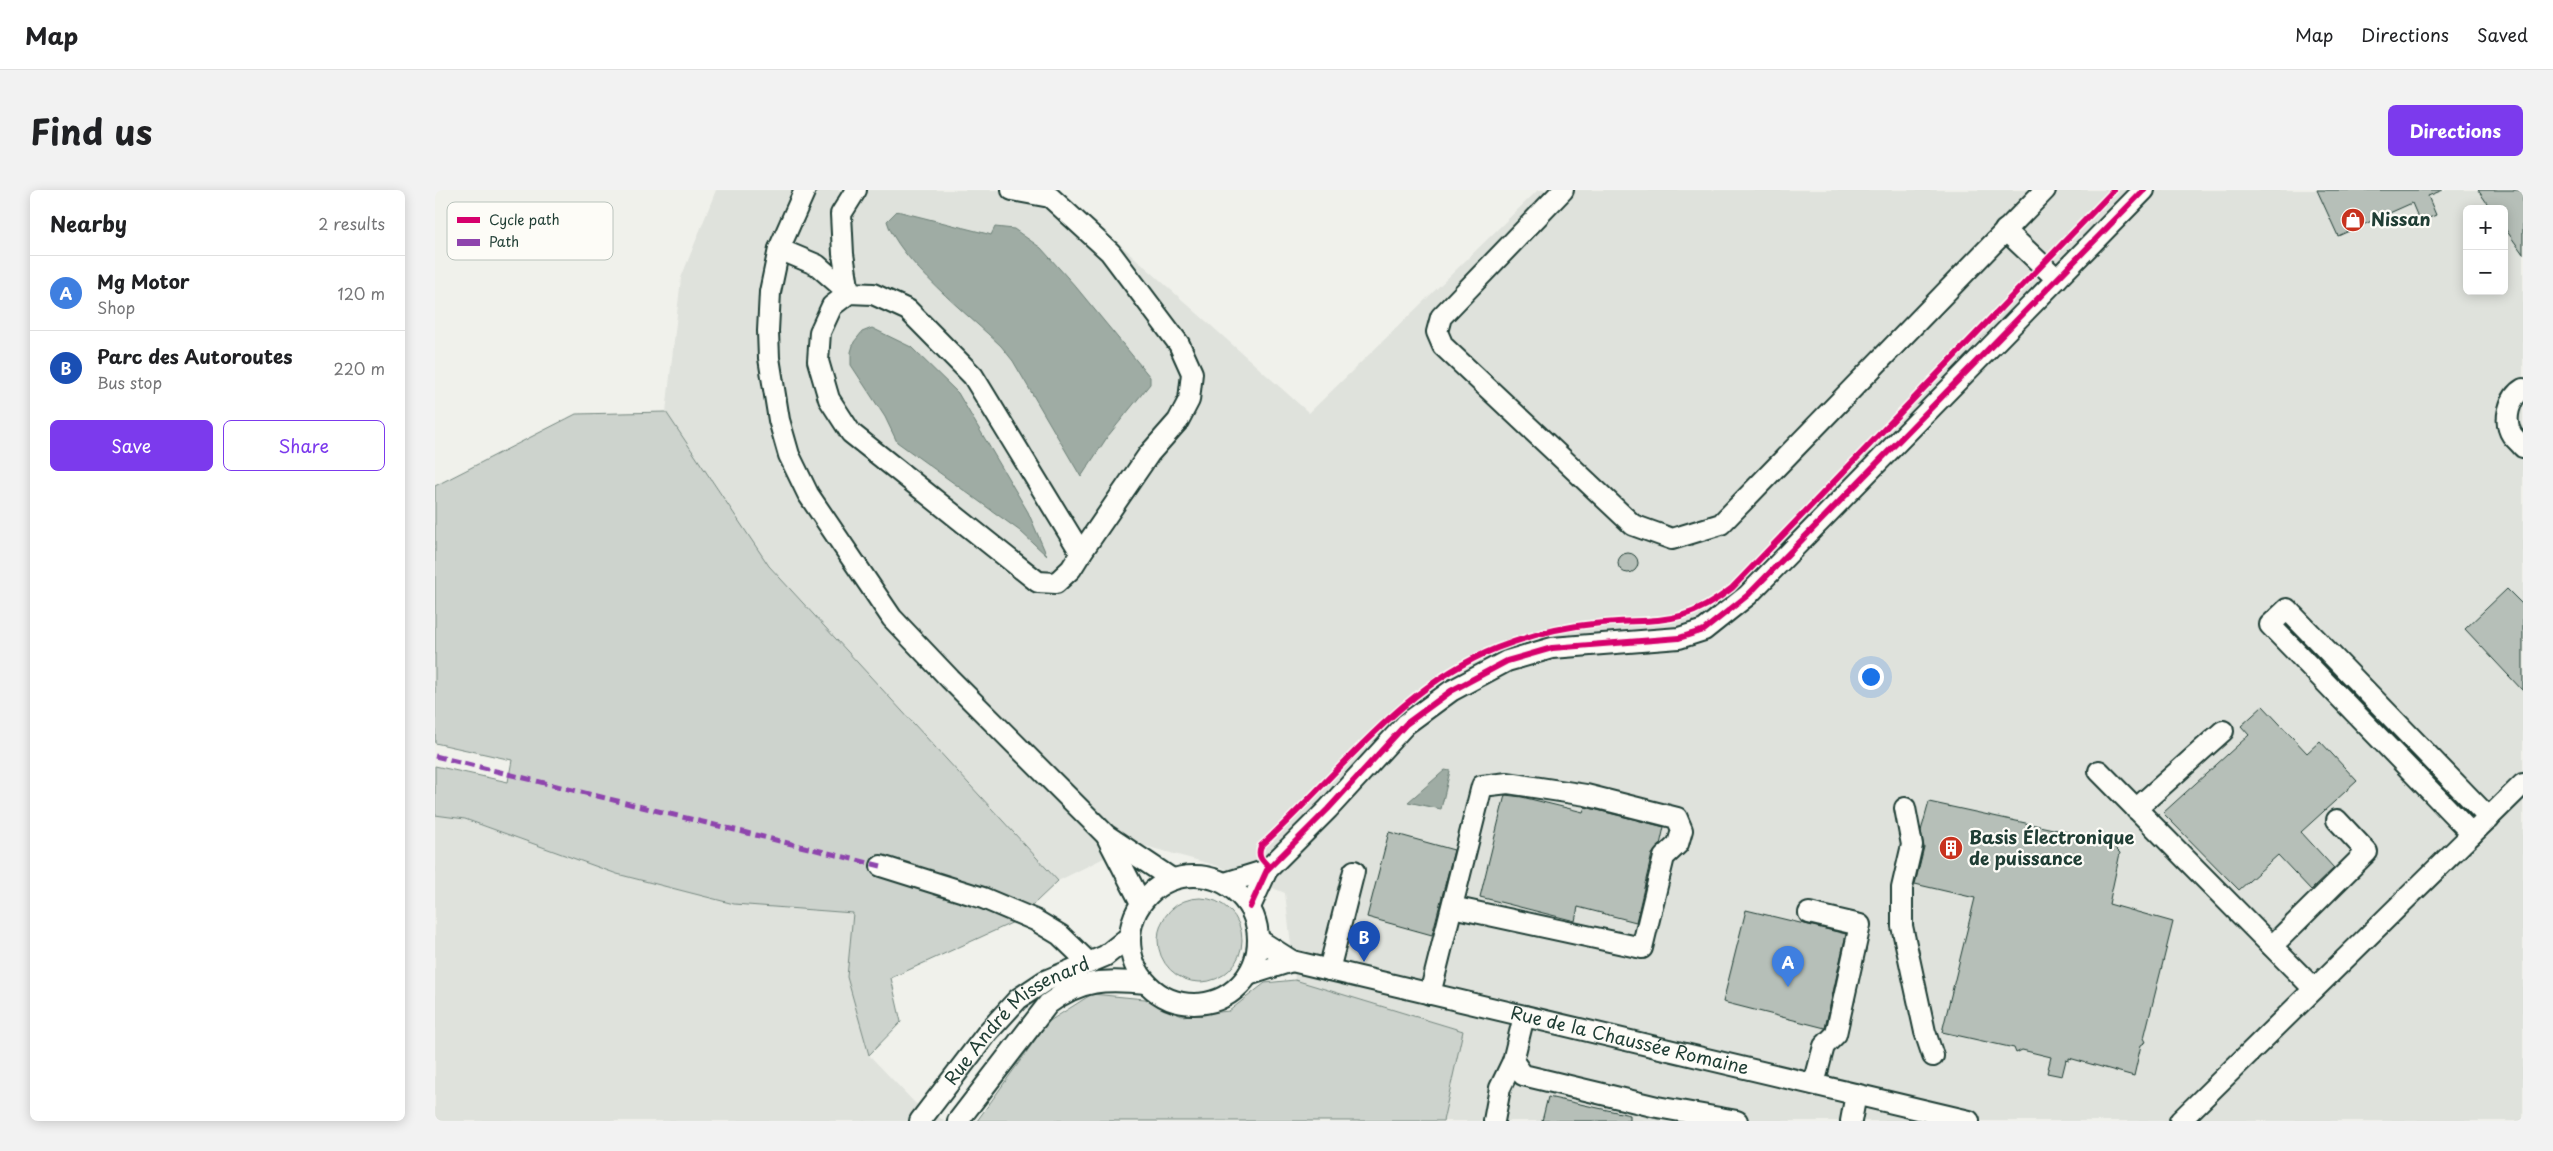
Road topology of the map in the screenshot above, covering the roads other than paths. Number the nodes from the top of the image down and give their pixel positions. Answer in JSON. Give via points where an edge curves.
{"nodes":[{"id":1,"x":805,"y":190,"type":"edge"},
{"id":2,"x":856,"y":190,"type":"edge"},
{"id":3,"x":1012,"y":190,"type":"edge"},
{"id":4,"x":1563,"y":190,"type":"edge"},
{"id":5,"x":2045,"y":190,"type":"edge"},
{"id":6,"x":2144,"y":190,"type":"edge"},
{"id":7,"x":2005,"y":230,"type":"junction"},
{"id":8,"x":779,"y":249,"type":"junction"},
{"id":9,"x":2057,"y":279,"type":"junction"},
{"id":10,"x":849,"y":293,"type":"junction"},
{"id":11,"x":2523,"y":389,"type":"edge"},
{"id":12,"x":2523,"y":447,"type":"edge"},
{"id":13,"x":1081,"y":553,"type":"junction"},
{"id":14,"x":2223,"y":731,"type":"dead end"},
{"id":15,"x":2099,"y":771,"type":"dead end"},
{"id":16,"x":2523,"y":784,"type":"edge"},
{"id":17,"x":1905,"y":808,"type":"dead end"},
{"id":18,"x":2136,"y":809,"type":"junction"},
{"id":19,"x":2489,"y":818,"type":"junction"},
{"id":20,"x":2337,"y":820,"type":"dead end"},
{"id":21,"x":2472,"y":834,"type":"junction"},
{"id":22,"x":1106,"y":835,"type":"junction"},
{"id":23,"x":881,"y":866,"type":"dead end"},
{"id":24,"x":1267,"y":870,"type":"junction"},
{"id":25,"x":1354,"y":871,"type":"dead end"},
{"id":26,"x":1172,"y":879,"type":"junction"},
{"id":27,"x":1225,"y":883,"type":"junction"},
{"id":28,"x":1141,"y":903,"type":"junction"},
{"id":29,"x":1250,"y":907,"type":"junction"},
{"id":30,"x":1452,"y":907,"type":"junction"},
{"id":31,"x":1809,"y":913,"type":"dead end"},
{"id":32,"x":1130,"y":936,"type":"junction"},
{"id":33,"x":1259,"y":940,"type":"junction"},
{"id":34,"x":2273,"y":946,"type":"junction"},
{"id":35,"x":1291,"y":961,"type":"junction"},
{"id":36,"x":1089,"y":963,"type":"junction"},
{"id":37,"x":1329,"y":970,"type":"junction"},
{"id":38,"x":1248,"y":975,"type":"junction"},
{"id":39,"x":1146,"y":983,"type":"junction"},
{"id":40,"x":2314,"y":989,"type":"junction"},
{"id":41,"x":1430,"y":994,"type":"junction"},
{"id":42,"x":1524,"y":1016,"type":"junction"},
{"id":43,"x":988,"y":1032,"type":"junction"},
{"id":44,"x":1012,"y":1050,"type":"junction"},
{"id":45,"x":1933,"y":1056,"type":"dead end"},
{"id":46,"x":1513,"y":1061,"type":"junction"},
{"id":47,"x":1814,"y":1084,"type":"junction"},
{"id":48,"x":1856,"y":1094,"type":"junction"},
{"id":49,"x":920,"y":1121,"type":"edge"},
{"id":50,"x":958,"y":1121,"type":"edge"},
{"id":51,"x":1494,"y":1121,"type":"edge"},
{"id":52,"x":1737,"y":1121,"type":"edge"},
{"id":53,"x":1851,"y":1121,"type":"edge"},
{"id":54,"x":1969,"y":1121,"type":"edge"},
{"id":55,"x":2179,"y":1121,"type":"edge"}],
"edges":[{"from":1,"to":8,"type":"street"},
{"from":2,"to":10,"type":"street","via":[[841,214]]},
{"from":3,"to":13,"type":"street","via":[[1049,197],[1110,252],[1179,344],[1192,373],[1189,400],[1178,420],[1149,454]]},
{"from":4,"to":7,"type":"street","via":[[1441,317],[1437,332],[1443,346],[1633,525],[1672,539],[1721,524]]},
{"from":5,"to":7,"type":"street"},
{"from":6,"to":9,"type":"street"},
{"from":7,"to":9,"type":"street"},
{"from":8,"to":10,"type":"street","via":[[817,265]]},
{"from":8,"to":22,"type":"street","via":[[770,302],[772,385],[789,455],[808,494],[893,618]]},
{"from":9,"to":24,"type":"street","via":[[1748,595],[1704,630],[1679,638],[1552,648],[1507,661],[1451,691],[1406,724]]},
{"from":10,"to":13,"type":"street","via":[[873,294],[908,310],[973,376]]},
{"from":10,"to":13,"type":"street","via":[[832,306],[819,332],[818,361],[829,399],[851,433],[1038,582],[1056,583],[1071,569]]},
{"from":11,"to":12,"type":"street","via":[[2508,409],[2511,434]]},
{"from":14,"to":18,"type":"street"},
{"from":15,"to":18,"type":"street"},
{"from":16,"to":19,"type":"street"},
{"from":17,"to":45,"type":"street","via":[[1912,845],[1902,888],[1902,926]]},
{"from":18,"to":34,"type":"street"},
{"from":19,"to":21,"type":"street"},
{"from":19,"to":21,"type":"street","via":[[2287,609],[2281,614],[2271,625]]},
{"from":20,"to":34,"type":"street","via":[[2367,852]]},
{"from":21,"to":40,"type":"street"},
{"from":22,"to":26,"type":"street"},
{"from":22,"to":28,"type":"street"},
{"from":23,"to":36,"type":"street","via":[[983,898],[1035,920],[1060,935]]},
{"from":24,"to":27,"type":"street"},
{"from":24,"to":29,"type":"street"},
{"from":25,"to":37,"type":"street"},
{"from":26,"to":27,"type":"street","via":[[1208,877]]},
{"from":26,"to":28,"type":"street"},
{"from":27,"to":29,"type":"street"},
{"from":28,"to":32,"type":"street","via":[[1133,919]]},
{"from":29,"to":33,"type":"street","via":[[1257,923]]},
{"from":30,"to":30,"type":"street","via":[[1482,786],[1508,783],[1566,792],[1677,818],[1682,830],[1678,844],[1665,857],[1642,948]]},
{"from":30,"to":41,"type":"street"},
{"from":31,"to":47,"type":"street","via":[[1860,925],[1836,1034],[1824,1046]]},
{"from":32,"to":36,"type":"street","name":"Rue André Missenard","via":[[1105,956]]},
{"from":32,"to":39,"type":"street","via":[[1134,961]]},
{"from":33,"to":35,"type":"street","name":"Rue de la Chaussée Romaine"},
{"from":33,"to":38,"type":"street","via":[[1257,957]]},
{"from":34,"to":40,"type":"street"},
{"from":35,"to":37,"type":"street","name":"Rue de la Chaussée Romaine"},
{"from":35,"to":38,"type":"street"},
{"from":36,"to":43,"type":"street","name":"Rue André Missenard","via":[[1045,981],[1018,999]]},
{"from":37,"to":41,"type":"street","name":"Rue de la Chaussée Romaine"},
{"from":38,"to":39,"type":"street","via":[[1219,1000],[1199,1004],[1180,1002],[1162,995]]},
{"from":39,"to":44,"type":"street","name":"Rue André Missenard","via":[[1089,982],[1064,992],[1048,1004]]},
{"from":40,"to":55,"type":"street"},
{"from":41,"to":42,"type":"street","name":"Rue de la Chaussée Romaine"},
{"from":42,"to":46,"type":"street"},
{"from":42,"to":47,"type":"street","name":"Rue de la Chaussée Romaine"},
{"from":43,"to":44,"type":"street"},
{"from":43,"to":49,"type":"street","name":"Rue André Missenard"},
{"from":44,"to":50,"type":"street","name":"Rue André Missenard"},
{"from":46,"to":51,"type":"street","via":[[1500,1088]]},
{"from":46,"to":52,"type":"street","via":[[1523,1075],[1657,1107]]},
{"from":47,"to":48,"type":"street","name":"Rue de la Chaussée Romaine"},
{"from":48,"to":53,"type":"street"},
{"from":48,"to":54,"type":"street","name":"Rue de la Chaussée Romaine"}]}
